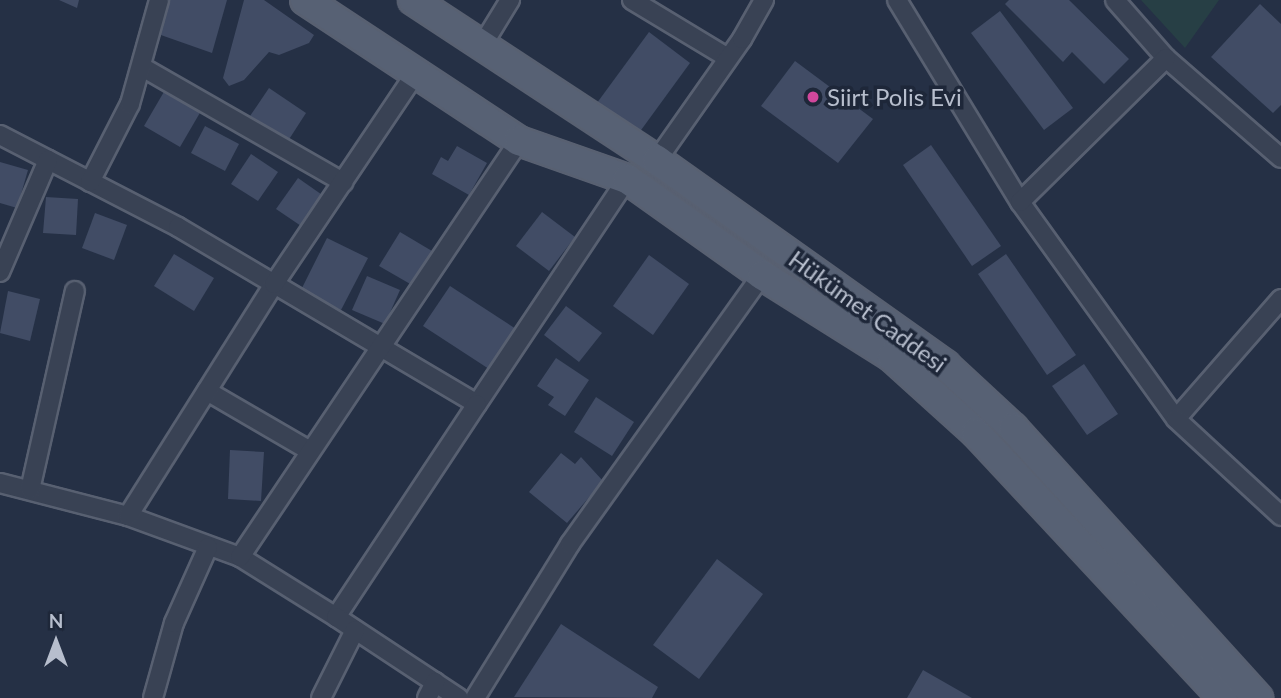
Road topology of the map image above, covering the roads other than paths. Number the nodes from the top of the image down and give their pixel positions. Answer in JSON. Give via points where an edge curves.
{"nodes":[{"id":1,"x":159,"y":0,"type":"edge"},
{"id":2,"x":305,"y":0,"type":"edge"},
{"id":3,"x":413,"y":0,"type":"edge"},
{"id":4,"x":510,"y":0,"type":"edge"},
{"id":5,"x":632,"y":0,"type":"edge"},
{"id":6,"x":764,"y":0,"type":"edge"},
{"id":7,"x":897,"y":0,"type":"edge"},
{"id":8,"x":1115,"y":0,"type":"edge"},
{"id":9,"x":441,"y":10,"type":"edge"},
{"id":10,"x":483,"y":44,"type":"junction"},
{"id":11,"x":728,"y":58,"type":"junction"},
{"id":12,"x":1166,"y":58,"type":"junction"},
{"id":13,"x":142,"y":67,"type":"junction"},
{"id":14,"x":416,"y":73,"type":"junction"},
{"id":15,"x":0,"y":135,"type":"edge"},
{"id":16,"x":519,"y":141,"type":"junction"},
{"id":17,"x":1281,"y":158,"type":"edge"},
{"id":18,"x":48,"y":160,"type":"junction"},
{"id":19,"x":657,"y":160,"type":"junction"},
{"id":20,"x":627,"y":179,"type":"junction"},
{"id":21,"x":90,"y":182,"type":"junction"},
{"id":22,"x":343,"y":182,"type":"junction"},
{"id":23,"x":1020,"y":202,"type":"junction"},
{"id":24,"x":0,"y":272,"type":"edge"},
{"id":25,"x":762,"y":275,"type":"junction"},
{"id":26,"x":274,"y":284,"type":"junction"},
{"id":27,"x":75,"y":291,"type":"dead end"},
{"id":28,"x":1281,"y":299,"type":"edge"},
{"id":29,"x":379,"y":346,"type":"junction"},
{"id":30,"x":207,"y":391,"type":"junction"},
{"id":31,"x":477,"y":404,"type":"junction"},
{"id":32,"x":1177,"y":419,"type":"junction"},
{"id":33,"x":310,"y":451,"type":"junction"},
{"id":34,"x":0,"y":482,"type":"edge"},
{"id":35,"x":30,"y":490,"type":"junction"},
{"id":36,"x":1280,"y":512,"type":"edge"},
{"id":37,"x":128,"y":516,"type":"junction"},
{"id":38,"x":208,"y":547,"type":"junction"},
{"id":39,"x":240,"y":557,"type":"junction"},
{"id":40,"x":336,"y":617,"type":"junction"},
{"id":41,"x":355,"y":630,"type":"junction"},
{"id":42,"x":431,"y":690,"type":"edge"},
{"id":43,"x":153,"y":698,"type":"edge"},
{"id":44,"x":321,"y":698,"type":"edge"},
{"id":45,"x":459,"y":698,"type":"edge"},
{"id":46,"x":475,"y":698,"type":"edge"},
{"id":47,"x":1223,"y":698,"type":"edge"},
{"id":48,"x":1258,"y":698,"type":"edge"}],
"edges":[{"from":1,"to":13,"type":"street"},
{"from":2,"to":14,"type":"main road"},
{"from":3,"to":9,"type":"main road","name":"Hükümet Caddesi"},
{"from":4,"to":10,"type":"street"},
{"from":5,"to":11,"type":"street"},
{"from":6,"to":11,"type":"street"},
{"from":7,"to":23,"type":"street"},
{"from":8,"to":12,"type":"street"},
{"from":9,"to":10,"type":"main road","name":"Hükümet Caddesi"},
{"from":10,"to":19,"type":"main road","name":"Hükümet Caddesi"},
{"from":11,"to":19,"type":"street"},
{"from":12,"to":17,"type":"street"},
{"from":12,"to":23,"type":"street"},
{"from":13,"to":21,"type":"street","via":[[130,104]]},
{"from":13,"to":22,"type":"street"},
{"from":14,"to":16,"type":"main road"},
{"from":14,"to":22,"type":"street"},
{"from":15,"to":18,"type":"street"},
{"from":16,"to":20,"type":"main road"},
{"from":16,"to":29,"type":"street"},
{"from":18,"to":21,"type":"street"},
{"from":18,"to":24,"type":"street"},
{"from":19,"to":48,"type":"main road","name":"Hükümet Caddesi","via":[[945,365],[1013,428]]},
{"from":20,"to":25,"type":"main road"},
{"from":20,"to":31,"type":"street"},
{"from":21,"to":26,"type":"street"},
{"from":22,"to":26,"type":"street"},
{"from":23,"to":32,"type":"street"},
{"from":25,"to":46,"type":"street","via":[[570,544]]},
{"from":25,"to":47,"type":"main road","via":[[892,357],[976,433]]},
{"from":26,"to":29,"type":"street"},
{"from":26,"to":30,"type":"street"},
{"from":27,"to":35,"type":"street"},
{"from":28,"to":32,"type":"street"},
{"from":29,"to":31,"type":"street"},
{"from":29,"to":33,"type":"street"},
{"from":30,"to":33,"type":"street"},
{"from":30,"to":37,"type":"street"},
{"from":31,"to":40,"type":"street"},
{"from":32,"to":36,"type":"street"},
{"from":33,"to":39,"type":"street"},
{"from":34,"to":35,"type":"street"},
{"from":35,"to":37,"type":"street"},
{"from":37,"to":38,"type":"street"},
{"from":38,"to":39,"type":"street"},
{"from":38,"to":43,"type":"street","via":[[174,623]]},
{"from":39,"to":40,"type":"street"},
{"from":40,"to":41,"type":"street"},
{"from":41,"to":42,"type":"street"},
{"from":41,"to":44,"type":"street"},
{"from":42,"to":45,"type":"street"}]}
